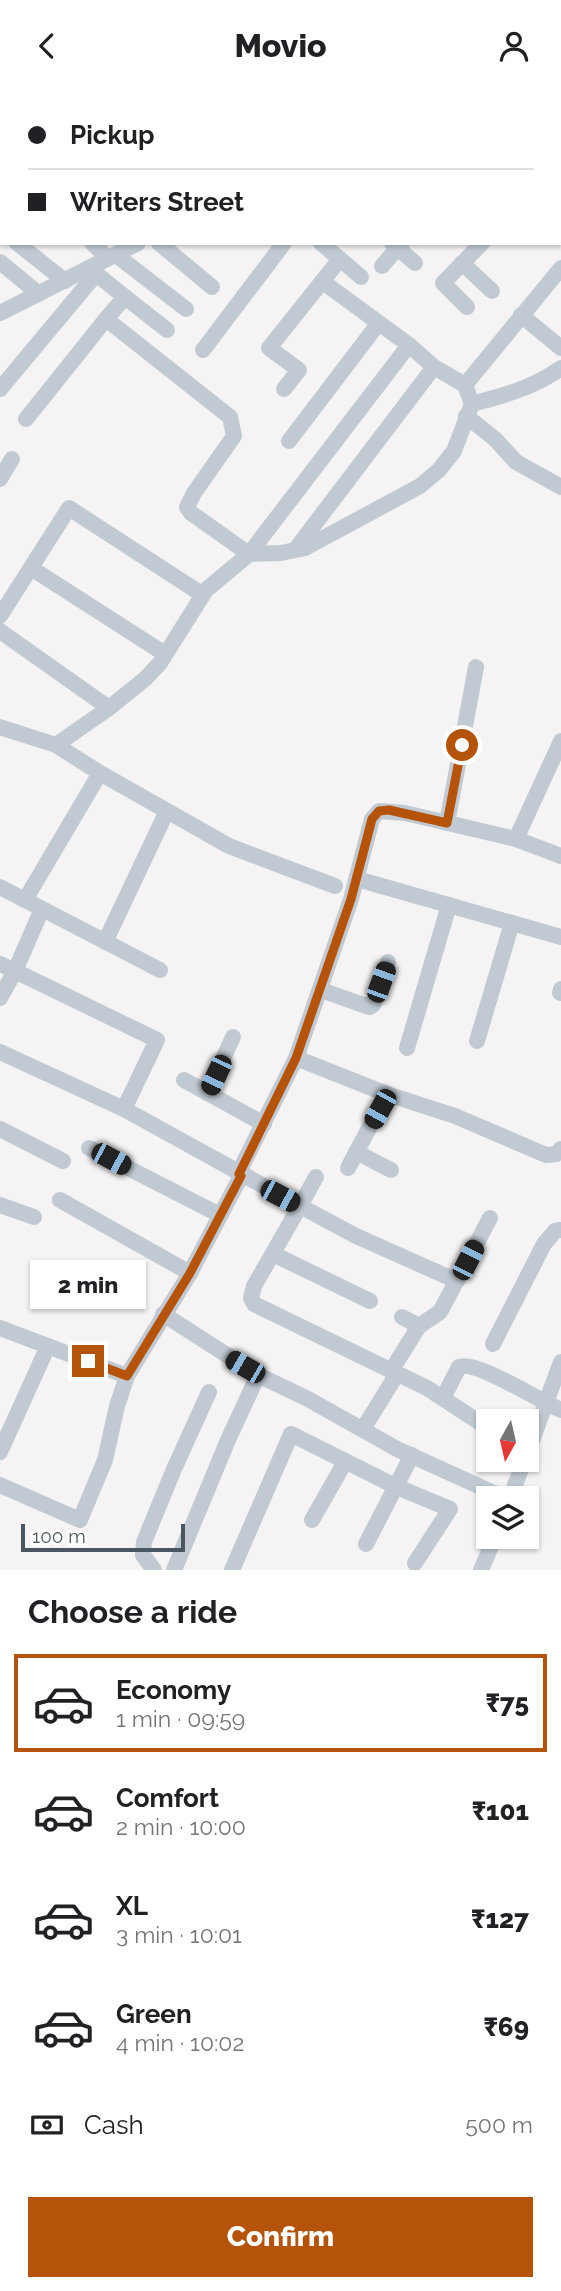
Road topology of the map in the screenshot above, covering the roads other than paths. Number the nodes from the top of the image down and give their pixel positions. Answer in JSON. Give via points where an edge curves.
{"nodes":[{"id":1,"x":20,"y":245,"type":"edge"},
{"id":2,"x":98,"y":245,"type":"edge"},
{"id":3,"x":161,"y":245,"type":"edge"},
{"id":4,"x":324,"y":245,"type":"edge"},
{"id":5,"x":397,"y":245,"type":"edge"},
{"id":6,"x":480,"y":245,"type":"edge"},
{"id":7,"x":277,"y":246,"type":"edge"},
{"id":8,"x":118,"y":252,"type":"edge"},
{"id":9,"x":341,"y":259,"type":"junction"},
{"id":10,"x":0,"y":262,"type":"edge"},
{"id":11,"x":415,"y":263,"type":"dead end"},
{"id":12,"x":462,"y":263,"type":"junction"},
{"id":13,"x":382,"y":266,"type":"dead end"},
{"id":14,"x":561,"y":268,"type":"edge"},
{"id":15,"x":92,"y":271,"type":"junction"},
{"id":16,"x":361,"y":277,"type":"dead end"},
{"id":17,"x":65,"y":281,"type":"junction"},
{"id":18,"x":323,"y":282,"type":"junction"},
{"id":19,"x":212,"y":287,"type":"dead end"},
{"id":20,"x":492,"y":291,"type":"dead end"},
{"id":21,"x":38,"y":294,"type":"junction"},
{"id":22,"x":125,"y":297,"type":"junction"},
{"id":23,"x":467,"y":307,"type":"dead end"},
{"id":24,"x":186,"y":309,"type":"dead end"},
{"id":25,"x":0,"y":313,"type":"edge"},
{"id":26,"x":521,"y":315,"type":"junction"},
{"id":27,"x":106,"y":319,"type":"junction"},
{"id":28,"x":378,"y":324,"type":"junction"},
{"id":29,"x":167,"y":330,"type":"dead end"},
{"id":30,"x":409,"y":345,"type":"junction"},
{"id":31,"x":561,"y":348,"type":"edge"},
{"id":32,"x":203,"y":350,"type":"dead end"},
{"id":33,"x":435,"y":366,"type":"junction"},
{"id":34,"x":561,"y":367,"type":"edge"},
{"id":35,"x":465,"y":385,"type":"junction"},
{"id":36,"x":0,"y":389,"type":"edge"},
{"id":37,"x":284,"y":389,"type":"dead end"},
{"id":38,"x":469,"y":410,"type":"junction"},
{"id":39,"x":26,"y":419,"type":"dead end"},
{"id":40,"x":289,"y":441,"type":"dead end"},
{"id":41,"x":12,"y":459,"type":"dead end"},
{"id":42,"x":0,"y":479,"type":"edge"},
{"id":43,"x":561,"y":488,"type":"edge"},
{"id":44,"x":295,"y":550,"type":"junction"},
{"id":45,"x":249,"y":554,"type":"junction"},
{"id":46,"x":31,"y":568,"type":"junction"},
{"id":47,"x":203,"y":595,"type":"junction"},
{"id":48,"x":0,"y":616,"type":"edge"},
{"id":49,"x":0,"y":631,"type":"edge"},
{"id":50,"x":165,"y":655,"type":"junction"},
{"id":51,"x":476,"y":667,"type":"dead end"},
{"id":52,"x":110,"y":708,"type":"junction"},
{"id":53,"x":0,"y":727,"type":"edge"},
{"id":54,"x":561,"y":741,"type":"edge"},
{"id":55,"x":56,"y":744,"type":"junction"},
{"id":56,"x":100,"y":773,"type":"junction"},
{"id":57,"x":167,"y":811,"type":"junction"},
{"id":58,"x":447,"y":823,"type":"junction"},
{"id":59,"x":516,"y":839,"type":"junction"},
{"id":60,"x":561,"y":856,"type":"edge"},
{"id":61,"x":357,"y":879,"type":"junction"},
{"id":62,"x":335,"y":886,"type":"dead end"},
{"id":63,"x":0,"y":887,"type":"edge"},
{"id":64,"x":25,"y":900,"type":"junction"},
{"id":65,"x":449,"y":905,"type":"junction"},
{"id":66,"x":42,"y":909,"type":"junction"},
{"id":67,"x":512,"y":923,"type":"junction"},
{"id":68,"x":561,"y":937,"type":"edge"},
{"id":69,"x":105,"y":942,"type":"junction"},
{"id":70,"x":388,"y":962,"type":"dead end"},
{"id":71,"x":7,"y":968,"type":"edge"},
{"id":72,"x":160,"y":971,"type":"dead end"},
{"id":73,"x":321,"y":989,"type":"junction"},
{"id":74,"x":0,"y":998,"type":"edge"},
{"id":75,"x":233,"y":1037,"type":"dead end"},
{"id":76,"x":477,"y":1041,"type":"dead end"},
{"id":77,"x":407,"y":1048,"type":"dead end"},
{"id":78,"x":0,"y":1052,"type":"edge"},
{"id":79,"x":296,"y":1058,"type":"junction"},
{"id":80,"x":184,"y":1080,"type":"dead end"},
{"id":81,"x":207,"y":1093,"type":"junction"},
{"id":82,"x":387,"y":1094,"type":"junction"},
{"id":83,"x":124,"y":1109,"type":"junction"},
{"id":84,"x":264,"y":1124,"type":"junction"},
{"id":85,"x":0,"y":1129,"type":"edge"},
{"id":86,"x":89,"y":1148,"type":"dead end"},
{"id":87,"x":561,"y":1149,"type":"edge"},
{"id":88,"x":356,"y":1152,"type":"junction"},
{"id":89,"x":64,"y":1161,"type":"dead end"},
{"id":90,"x":348,"y":1168,"type":"dead end"},
{"id":91,"x":391,"y":1170,"type":"dead end"},
{"id":92,"x":240,"y":1175,"type":"junction"},
{"id":93,"x":316,"y":1177,"type":"dead end"},
{"id":94,"x":60,"y":1200,"type":"dead end"},
{"id":95,"x":0,"y":1205,"type":"edge"},
{"id":96,"x":300,"y":1206,"type":"junction"},
{"id":97,"x":220,"y":1215,"type":"junction"},
{"id":98,"x":34,"y":1217,"type":"dead end"},
{"id":99,"x":490,"y":1218,"type":"dead end"},
{"id":100,"x":561,"y":1230,"type":"edge"},
{"id":101,"x":272,"y":1254,"type":"junction"},
{"id":102,"x":190,"y":1273,"type":"junction"},
{"id":103,"x":457,"y":1281,"type":"junction"},
{"id":104,"x":370,"y":1301,"type":"dead end"},
{"id":105,"x":163,"y":1314,"type":"junction"},
{"id":106,"x":402,"y":1317,"type":"dead end"},
{"id":107,"x":419,"y":1326,"type":"junction"},
{"id":108,"x":0,"y":1328,"type":"edge"},
{"id":109,"x":493,"y":1344,"type":"dead end"},
{"id":110,"x":48,"y":1346,"type":"junction"},
{"id":111,"x":561,"y":1362,"type":"edge"},
{"id":112,"x":394,"y":1373,"type":"junction"},
{"id":113,"x":258,"y":1375,"type":"junction"},
{"id":114,"x":127,"y":1376,"type":"junction"},
{"id":115,"x":209,"y":1392,"type":"dead end"},
{"id":116,"x":443,"y":1398,"type":"junction"},
{"id":117,"x":544,"y":1404,"type":"junction"},
{"id":118,"x":561,"y":1411,"type":"edge"},
{"id":119,"x":539,"y":1419,"type":"edge"},
{"id":120,"x":476,"y":1420,"type":"edge"},
{"id":121,"x":363,"y":1429,"type":"junction"},
{"id":122,"x":0,"y":1451,"type":"edge"},
{"id":123,"x":412,"y":1455,"type":"junction"},
{"id":124,"x":345,"y":1462,"type":"junction"},
{"id":125,"x":0,"y":1485,"type":"edge"},
{"id":126,"x":480,"y":1486,"type":"edge"},
{"id":127,"x":397,"y":1487,"type":"junction"},
{"id":128,"x":312,"y":1520,"type":"dead end"},
{"id":129,"x":366,"y":1544,"type":"dead end"},
{"id":130,"x":490,"y":1549,"type":"edge"},
{"id":131,"x":415,"y":1563,"type":"dead end"},
{"id":132,"x":154,"y":1570,"type":"edge"},
{"id":133,"x":174,"y":1570,"type":"edge"},
{"id":134,"x":232,"y":1570,"type":"edge"},
{"id":135,"x":481,"y":1570,"type":"edge"}],
"edges":[{"from":1,"to":17,"type":"street"},
{"from":2,"to":8,"type":"street"},
{"from":3,"to":19,"type":"street"},
{"from":4,"to":9,"type":"street"},
{"from":5,"to":11,"type":"street"},
{"from":5,"to":13,"type":"street"},
{"from":6,"to":12,"type":"street"},
{"from":7,"to":32,"type":"street"},
{"from":8,"to":15,"type":"street"},
{"from":8,"to":24,"type":"street"},
{"from":9,"to":16,"type":"street"},
{"from":9,"to":18,"type":"street"},
{"from":10,"to":21,"type":"street"},
{"from":12,"to":20,"type":"street"},
{"from":12,"to":23,"type":"street","via":[[443,283]]},
{"from":14,"to":26,"type":"street"},
{"from":15,"to":17,"type":"street"},
{"from":15,"to":22,"type":"street"},
{"from":15,"to":36,"type":"street"},
{"from":17,"to":21,"type":"street"},
{"from":18,"to":28,"type":"street"},
{"from":18,"to":37,"type":"street","via":[[269,348],[299,370]]},
{"from":21,"to":25,"type":"street"},
{"from":22,"to":27,"type":"street"},
{"from":22,"to":29,"type":"street"},
{"from":26,"to":31,"type":"street"},
{"from":26,"to":35,"type":"street"},
{"from":27,"to":39,"type":"street"},
{"from":27,"to":45,"type":"street","via":[[230,417],[234,436],[187,507]]},
{"from":28,"to":30,"type":"street"},
{"from":28,"to":40,"type":"street"},
{"from":30,"to":33,"type":"street"},
{"from":30,"to":45,"type":"street"},
{"from":33,"to":35,"type":"street"},
{"from":33,"to":44,"type":"street"},
{"from":34,"to":38,"type":"street","via":[[539,383]]},
{"from":35,"to":38,"type":"street"},
{"from":38,"to":43,"type":"street","via":[[516,462]]},
{"from":38,"to":44,"type":"street","via":[[454,451],[420,486]]},
{"from":41,"to":42,"type":"street"},
{"from":44,"to":45,"type":"street"},
{"from":45,"to":47,"type":"street"},
{"from":46,"to":47,"type":"street","via":[[69,508]]},
{"from":46,"to":48,"type":"street"},
{"from":46,"to":50,"type":"street"},
{"from":47,"to":50,"type":"street"},
{"from":49,"to":52,"type":"street"},
{"from":50,"to":52,"type":"street"},
{"from":51,"to":58,"type":"street"},
{"from":52,"to":55,"type":"street"},
{"from":53,"to":55,"type":"street"},
{"from":54,"to":59,"type":"street"},
{"from":55,"to":56,"type":"street"},
{"from":56,"to":57,"type":"street"},
{"from":56,"to":64,"type":"street"},
{"from":57,"to":62,"type":"street","via":[[229,846]]},
{"from":57,"to":69,"type":"street"},
{"from":58,"to":59,"type":"street"},
{"from":58,"to":61,"type":"street","via":[[379,811],[372,819]]},
{"from":59,"to":60,"type":"street"},
{"from":61,"to":65,"type":"street"},
{"from":61,"to":73,"type":"street"},
{"from":63,"to":64,"type":"street"},
{"from":64,"to":66,"type":"street"},
{"from":65,"to":67,"type":"street"},
{"from":65,"to":77,"type":"street"},
{"from":66,"to":69,"type":"street"},
{"from":66,"to":71,"type":"street"},
{"from":67,"to":68,"type":"street"},
{"from":67,"to":76,"type":"street"},
{"from":69,"to":72,"type":"street"},
{"from":70,"to":73,"type":"street","via":[[369,1007]]},
{"from":71,"to":74,"type":"street"},
{"from":71,"to":83,"type":"street","via":[[157,1040]]},
{"from":73,"to":79,"type":"street"},
{"from":75,"to":81,"type":"street"},
{"from":78,"to":83,"type":"street"},
{"from":79,"to":82,"type":"street"},
{"from":79,"to":84,"type":"street"},
{"from":80,"to":81,"type":"street"},
{"from":81,"to":84,"type":"street"},
{"from":82,"to":87,"type":"street","via":[[455,1116],[546,1155]]},
{"from":82,"to":88,"type":"street"},
{"from":83,"to":92,"type":"street"},
{"from":84,"to":92,"type":"street"},
{"from":85,"to":89,"type":"street"},
{"from":86,"to":97,"type":"street"},
{"from":88,"to":90,"type":"street"},
{"from":88,"to":91,"type":"street"},
{"from":92,"to":96,"type":"street"},
{"from":92,"to":97,"type":"street"},
{"from":93,"to":96,"type":"street"},
{"from":94,"to":102,"type":"street"},
{"from":95,"to":98,"type":"street"},
{"from":96,"to":101,"type":"street"},
{"from":96,"to":103,"type":"street"},
{"from":97,"to":102,"type":"street"},
{"from":99,"to":103,"type":"street"},
{"from":100,"to":109,"type":"street","via":[[544,1244]]},
{"from":101,"to":104,"type":"street"},
{"from":101,"to":112,"type":"street","via":[[254,1286],[254,1304]]},
{"from":102,"to":105,"type":"street"},
{"from":103,"to":107,"type":"street","via":[[440,1312]]},
{"from":105,"to":113,"type":"street"},
{"from":105,"to":114,"type":"street"},
{"from":106,"to":107,"type":"street"},
{"from":107,"to":112,"type":"street"},
{"from":108,"to":110,"type":"street"},
{"from":110,"to":114,"type":"street"},
{"from":110,"to":122,"type":"street"},
{"from":111,"to":117,"type":"street"},
{"from":112,"to":116,"type":"street"},
{"from":112,"to":121,"type":"street"},
{"from":113,"to":121,"type":"street"},
{"from":113,"to":133,"type":"street"},
{"from":114,"to":125,"type":"street","via":[[104,1460],[80,1520]]},
{"from":115,"to":132,"type":"street","via":[[144,1542],[143,1555]]},
{"from":116,"to":117,"type":"street","via":[[455,1371],[464,1364]]},
{"from":116,"to":120,"type":"street"},
{"from":117,"to":118,"type":"street"},
{"from":117,"to":119,"type":"street"},
{"from":121,"to":123,"type":"street"},
{"from":123,"to":126,"type":"street"},
{"from":123,"to":127,"type":"street"},
{"from":124,"to":127,"type":"street"},
{"from":124,"to":128,"type":"street"},
{"from":124,"to":134,"type":"street","via":[[291,1434]]},
{"from":127,"to":129,"type":"street"},
{"from":127,"to":131,"type":"street","via":[[450,1509]]},
{"from":130,"to":135,"type":"street"}]}
